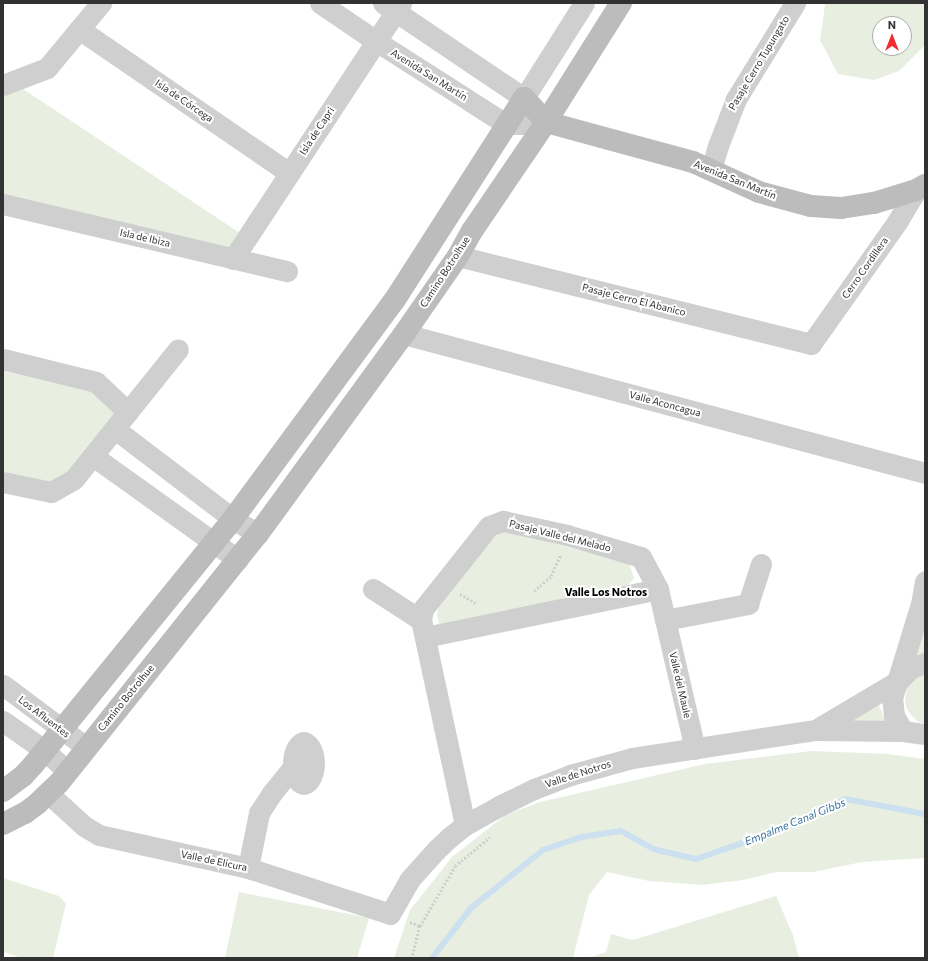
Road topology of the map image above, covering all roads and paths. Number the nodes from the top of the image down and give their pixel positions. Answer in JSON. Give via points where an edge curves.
{"nodes":[{"id":1,"x":102,"y":3,"type":"edge"},
{"id":2,"x":320,"y":3,"type":"edge"},
{"id":3,"x":584,"y":3,"type":"edge"},
{"id":4,"x":621,"y":3,"type":"edge"},
{"id":5,"x":795,"y":3,"type":"edge"},
{"id":6,"x":393,"y":6,"type":"edge"},
{"id":7,"x":79,"y":29,"type":"junction"},
{"id":8,"x":376,"y":41,"type":"junction"},
{"id":9,"x":3,"y":85,"type":"edge"},
{"id":10,"x":524,"y":98,"type":"junction"},
{"id":11,"x":546,"y":122,"type":"junction"},
{"id":12,"x":506,"y":124,"type":"junction"},
{"id":13,"x":711,"y":170,"type":"junction"},
{"id":14,"x":289,"y":173,"type":"junction"},
{"id":15,"x":920,"y":187,"type":"edge"},
{"id":16,"x":3,"y":204,"type":"edge"},
{"id":17,"x":458,"y":256,"type":"junction"},
{"id":18,"x":234,"y":259,"type":"junction"},
{"id":19,"x":287,"y":271,"type":"dead end"},
{"id":20,"x":404,"y":334,"type":"junction"},
{"id":21,"x":811,"y":344,"type":"joint"},
{"id":22,"x":178,"y":349,"type":"dead end"},
{"id":23,"x":3,"y":359,"type":"edge"},
{"id":24,"x":128,"y":412,"type":"junction"},
{"id":25,"x":115,"y":429,"type":"junction"},
{"id":26,"x":93,"y":456,"type":"junction"},
{"id":27,"x":163,"y":465,"type":"junction"},
{"id":28,"x":925,"y":473,"type":"edge"},
{"id":29,"x":3,"y":482,"type":"edge"},
{"id":30,"x":143,"y":492,"type":"junction"},
{"id":31,"x":234,"y":519,"type":"junction"},
{"id":32,"x":258,"y":534,"type":"junction"},
{"id":33,"x":566,"y":535,"type":"junction"},
{"id":34,"x":214,"y":542,"type":"junction"},
{"id":35,"x":238,"y":560,"type":"junction"},
{"id":36,"x":761,"y":564,"type":"dead end"},
{"id":37,"x":445,"y":581,"type":"junction"},
{"id":38,"x":925,"y":581,"type":"edge"},
{"id":39,"x":373,"y":589,"type":"dead end"},
{"id":40,"x":658,"y":589,"type":"junction"},
{"id":41,"x":531,"y":593,"type":"dead end"},
{"id":42,"x":481,"y":606,"type":"dead end"},
{"id":43,"x":665,"y":620,"type":"junction"},
{"id":44,"x":423,"y":629,"type":"junction"},
{"id":45,"x":925,"y":663,"type":"edge"},
{"id":46,"x":898,"y":681,"type":"junction"},
{"id":47,"x":3,"y":686,"type":"edge"},
{"id":48,"x":3,"y":721,"type":"edge"},
{"id":49,"x":62,"y":730,"type":"junction"},
{"id":50,"x":816,"y":730,"type":"junction"},
{"id":51,"x":903,"y":731,"type":"junction"},
{"id":52,"x":925,"y":734,"type":"edge"},
{"id":53,"x":86,"y":747,"type":"junction"},
{"id":54,"x":695,"y":749,"type":"junction"},
{"id":55,"x":44,"y":750,"type":"junction"},
{"id":56,"x":298,"y":761,"type":"dead end"},
{"id":57,"x":67,"y":771,"type":"junction"},
{"id":58,"x":3,"y":791,"type":"edge"},
{"id":59,"x":49,"y":794,"type":"junction"},
{"id":60,"x":3,"y":824,"type":"edge"},
{"id":61,"x":465,"y":825,"type":"junction"},
{"id":62,"x":496,"y":833,"type":"dead end"},
{"id":63,"x":248,"y":868,"type":"junction"},
{"id":64,"x":390,"y":914,"type":"junction"},
{"id":65,"x":420,"y":926,"type":"junction"},
{"id":66,"x":412,"y":958,"type":"edge"}],
"edges":[{"from":1,"to":7,"type":"street"},
{"from":2,"to":8,"type":"street","name":"Avenida San Martín"},
{"from":3,"to":10,"type":"street"},
{"from":4,"to":11,"type":"street","name":"Camino Botrolhue"},
{"from":5,"to":13,"type":"street","name":"Pasaje Cerro Tupungato","via":[[736,99]]},
{"from":6,"to":8,"type":"street","name":"Isla de Capri"},
{"from":6,"to":10,"type":"street"},
{"from":7,"to":9,"type":"street","via":[[46,68]]},
{"from":7,"to":14,"type":"street","name":"Isla de Córcega"},
{"from":8,"to":12,"type":"street","name":"Avenida San Martín"},
{"from":8,"to":14,"type":"street","name":"Isla de Capri"},
{"from":10,"to":11,"type":"street"},
{"from":10,"to":12,"type":"street"},
{"from":11,"to":12,"type":"street","name":"Avenida San Martín"},
{"from":11,"to":13,"type":"street","name":"Avenida San Martín","via":[[666,154]]},
{"from":11,"to":17,"type":"street","name":"Camino Botrolhue"},
{"from":12,"to":31,"type":"street","via":[[394,301]]},
{"from":13,"to":15,"type":"street","name":"Avenida San Martín","via":[[759,192],[811,206],[841,208],[874,203]]},
{"from":14,"to":18,"type":"street","name":"Isla de Capri"},
{"from":15,"to":21,"type":"street","name":"Cerro Cordillera"},
{"from":16,"to":18,"type":"street","name":"Isla de Ibiza"},
{"from":17,"to":20,"type":"street","name":"Camino Botrolhue"},
{"from":17,"to":21,"type":"street","name":"Pasaje Cerro El Abanico"},
{"from":18,"to":19,"type":"street","name":"Isla de Ibiza"},
{"from":20,"to":28,"type":"street","name":"Valle Aconcagua"},
{"from":20,"to":32,"type":"street","name":"Camino Botrolhue"},
{"from":22,"to":24,"type":"street"},
{"from":23,"to":24,"type":"street","via":[[96,382]]},
{"from":24,"to":25,"type":"street"},
{"from":25,"to":26,"type":"street"},
{"from":25,"to":27,"type":"street"},
{"from":26,"to":29,"type":"street","via":[[74,479],[52,492]]},
{"from":26,"to":30,"type":"street"},
{"from":27,"to":30,"type":"street"},
{"from":27,"to":31,"type":"street"},
{"from":30,"to":34,"type":"street"},
{"from":31,"to":32,"type":"street"},
{"from":31,"to":34,"type":"street"},
{"from":32,"to":35,"type":"street","name":"Camino Botrolhue"},
{"from":33,"to":37,"type":"street","name":"Pasaje Valle del Melado","via":[[503,521],[489,526]]},
{"from":33,"to":40,"type":"street","name":"Pasaje Valle del Melado","via":[[641,557]]},
{"from":33,"to":41,"type":"path","via":[[558,564],[551,576]]},
{"from":34,"to":35,"type":"street"},
{"from":34,"to":49,"type":"street"},
{"from":35,"to":53,"type":"street","name":"Camino Botrolhue"},
{"from":36,"to":43,"type":"street","via":[[748,604]]},
{"from":37,"to":42,"type":"path","via":[[471,602]]},
{"from":37,"to":44,"type":"street","name":"Pasaje Valle del Melado","via":[[423,609]]},
{"from":38,"to":46,"type":"street","via":[[921,604]]},
{"from":39,"to":44,"type":"street"},
{"from":40,"to":43,"type":"street","name":"Pasaje Valle del Melado"},
{"from":40,"to":44,"type":"street"},
{"from":43,"to":54,"type":"street","name":"Valle del Maule"},
{"from":44,"to":61,"type":"street"},
{"from":45,"to":46,"type":"street","name":"Valle de Notros","via":[[911,668]]},
{"from":46,"to":50,"type":"street","name":"Valle de Notros"},
{"from":46,"to":51,"type":"street","via":[[892,707]]},
{"from":47,"to":49,"type":"street","name":"Los Afluentes"},
{"from":48,"to":55,"type":"street"},
{"from":49,"to":53,"type":"street","name":"Los Afluentes"},
{"from":49,"to":55,"type":"street"},
{"from":50,"to":51,"type":"street","name":"Valle de Notros"},
{"from":50,"to":54,"type":"street","name":"Valle de Notros"},
{"from":51,"to":52,"type":"street","name":"Valle de Notros"},
{"from":53,"to":57,"type":"street","name":"Camino Botrolhue"},
{"from":54,"to":61,"type":"street","name":"Valle de Notros","via":[[632,758],[570,775],[499,806]]},
{"from":55,"to":57,"type":"street"},
{"from":55,"to":58,"type":"street","via":[[23,776]]},
{"from":56,"to":63,"type":"street","via":[[272,792],[259,813]]},
{"from":57,"to":59,"type":"street","name":"Camino Botrolhue"},
{"from":59,"to":60,"type":"street","name":"Camino Botrolhue","via":[[25,813]]},
{"from":59,"to":63,"type":"street","name":"Valle de Elicura","via":[[84,826],[99,835]]},
{"from":61,"to":64,"type":"street","name":"Valle de Notros","via":[[423,863],[399,896]]},
{"from":62,"to":65,"type":"path","via":[[455,866]]},
{"from":63,"to":64,"type":"street","name":"Valle de Elicura"},
{"from":64,"to":65,"type":"path"},
{"from":65,"to":66,"type":"path"}]}
